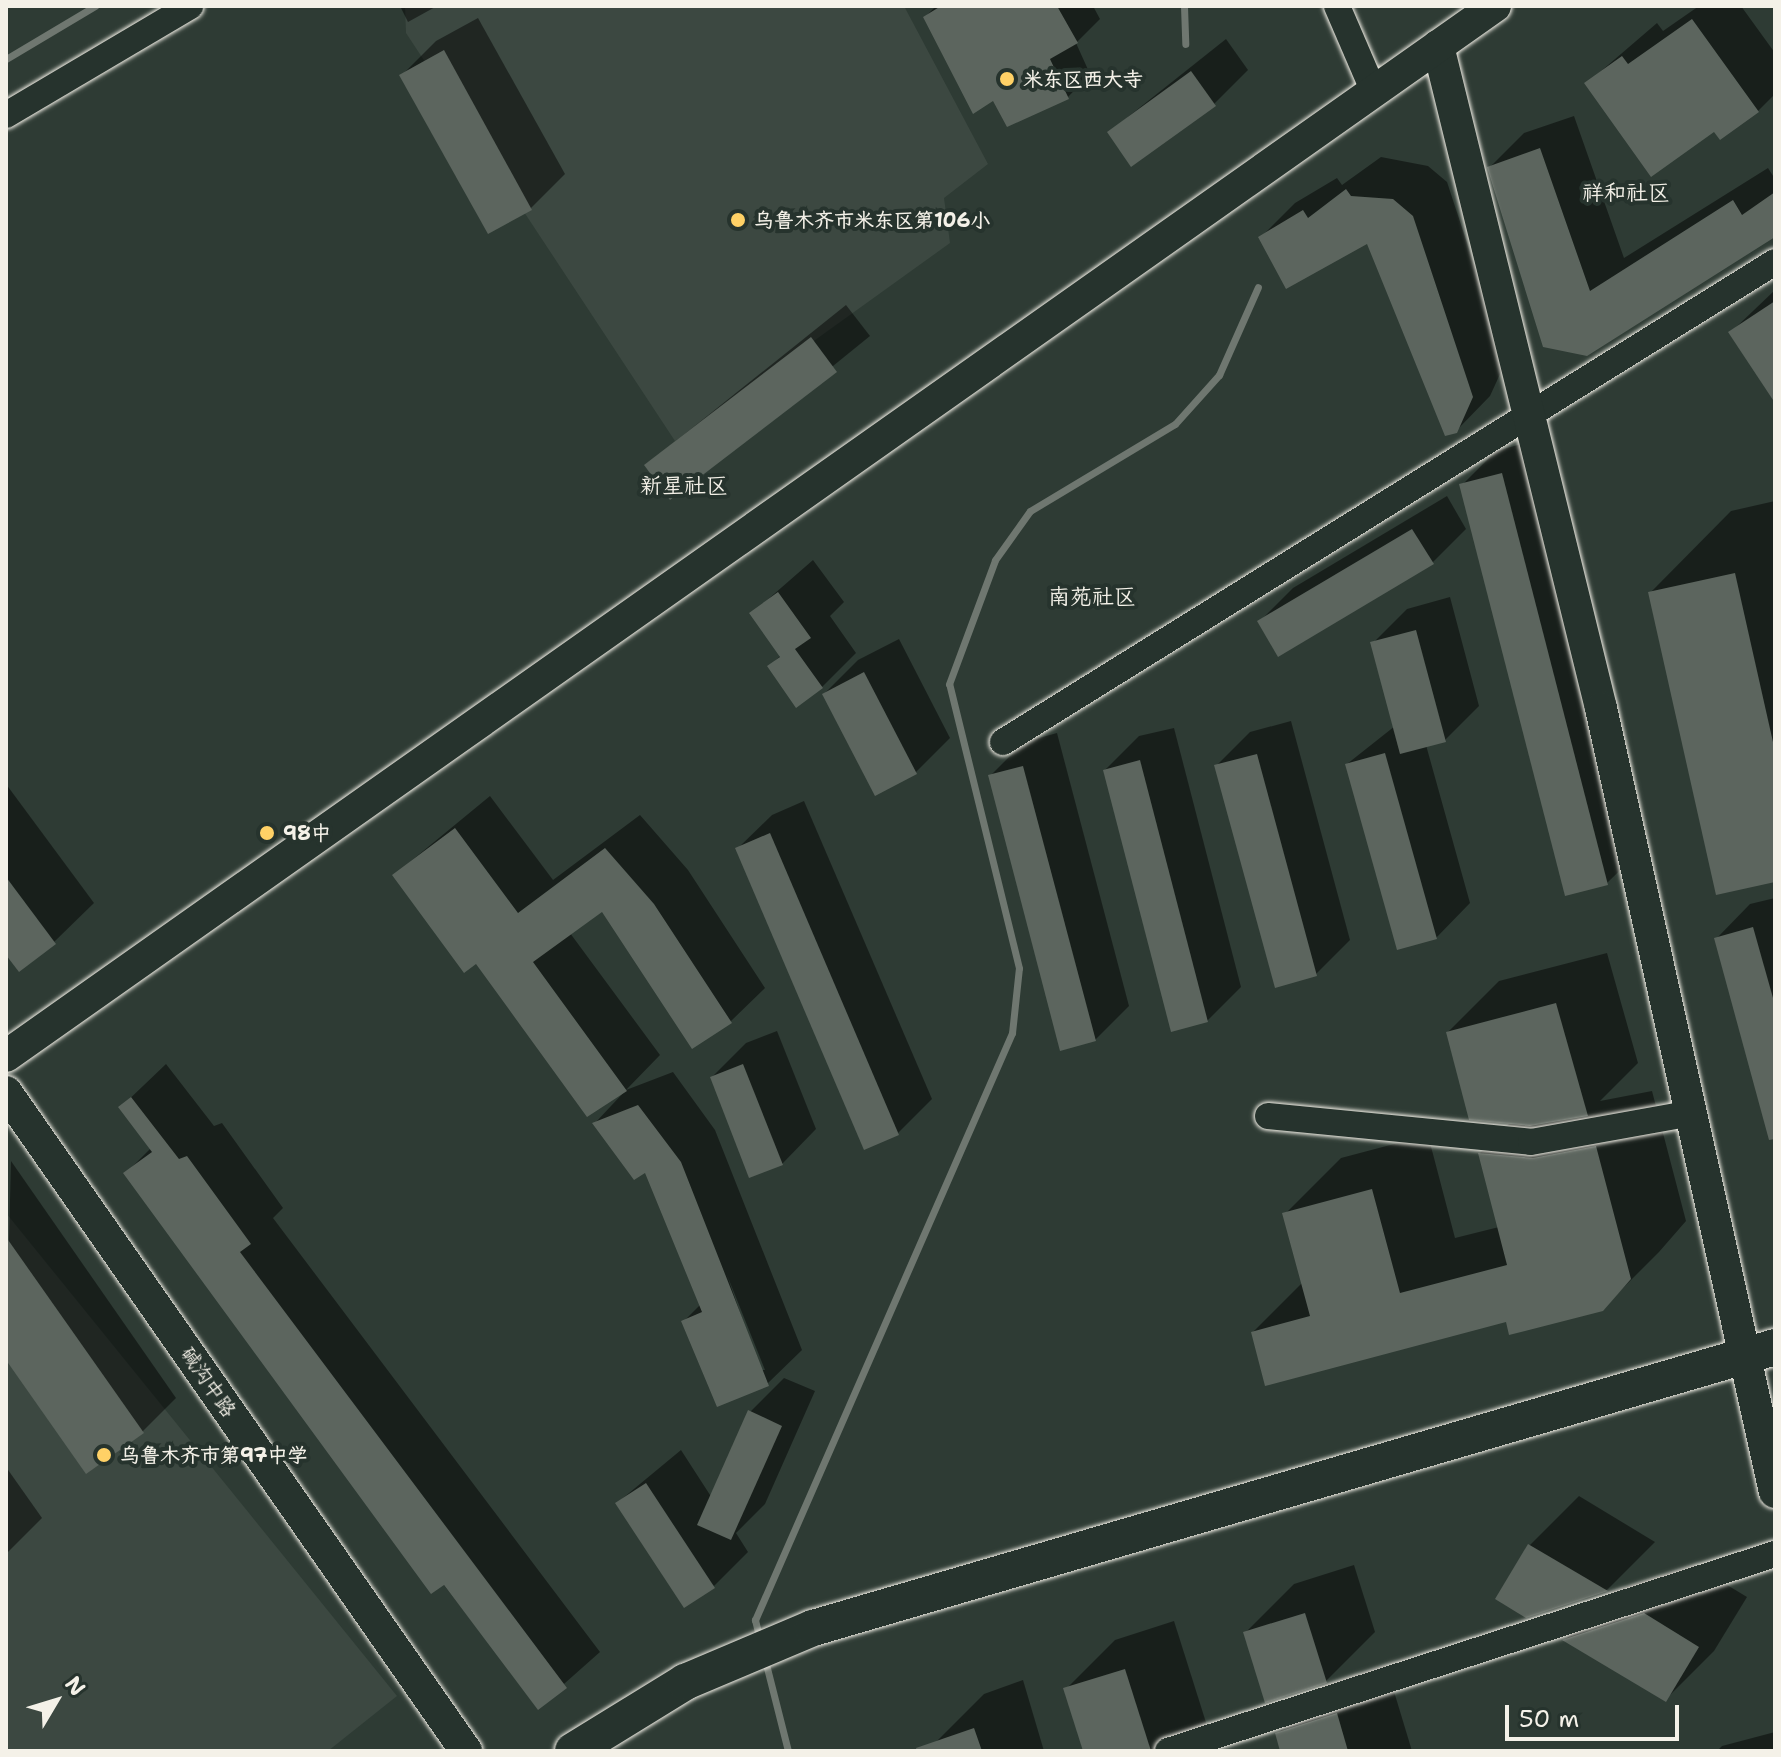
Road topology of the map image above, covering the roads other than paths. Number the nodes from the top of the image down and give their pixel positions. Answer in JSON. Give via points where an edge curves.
{"nodes":[{"id":1,"x":190,"y":6,"type":"edge"},
{"id":2,"x":1337,"y":6,"type":"edge"},
{"id":3,"x":1495,"y":6,"type":"edge"},
{"id":4,"x":1438,"y":46,"type":"junction"},
{"id":5,"x":1374,"y":92,"type":"junction"},
{"id":6,"x":6,"y":115,"type":"edge"},
{"id":7,"x":1775,"y":262,"type":"edge"},
{"id":8,"x":1529,"y":413,"type":"junction"},
{"id":9,"x":1003,"y":742,"type":"dead end"},
{"id":10,"x":6,"y":1056,"type":"edge"},
{"id":11,"x":6,"y":1092,"type":"edge"},
{"id":12,"x":1692,"y":1113,"type":"junction"},
{"id":13,"x":1268,"y":1116,"type":"dead end"},
{"id":14,"x":1759,"y":1352,"type":"edge"},
{"id":15,"x":1775,"y":1492,"type":"edge"},
{"id":16,"x":1775,"y":1554,"type":"edge"},
{"id":17,"x":466,"y":1751,"type":"edge"},
{"id":18,"x":573,"y":1751,"type":"edge"},
{"id":19,"x":1168,"y":1751,"type":"edge"}],
"edges":[{"from":1,"to":6,"type":"street"},
{"from":2,"to":5,"type":"street"},
{"from":3,"to":4,"type":"street"},
{"from":4,"to":5,"type":"street"},
{"from":4,"to":8,"type":"street"},
{"from":5,"to":10,"type":"street"},
{"from":7,"to":8,"type":"street"},
{"from":8,"to":9,"type":"street"},
{"from":8,"to":12,"type":"street"},
{"from":11,"to":17,"type":"street","name":"碱沟中路"},
{"from":12,"to":13,"type":"street","via":[[1531,1142]]},
{"from":12,"to":14,"type":"street"},
{"from":14,"to":15,"type":"street"},
{"from":14,"to":18,"type":"main road","via":[[813,1628],[685,1682]]},
{"from":16,"to":19,"type":"street"}]}
